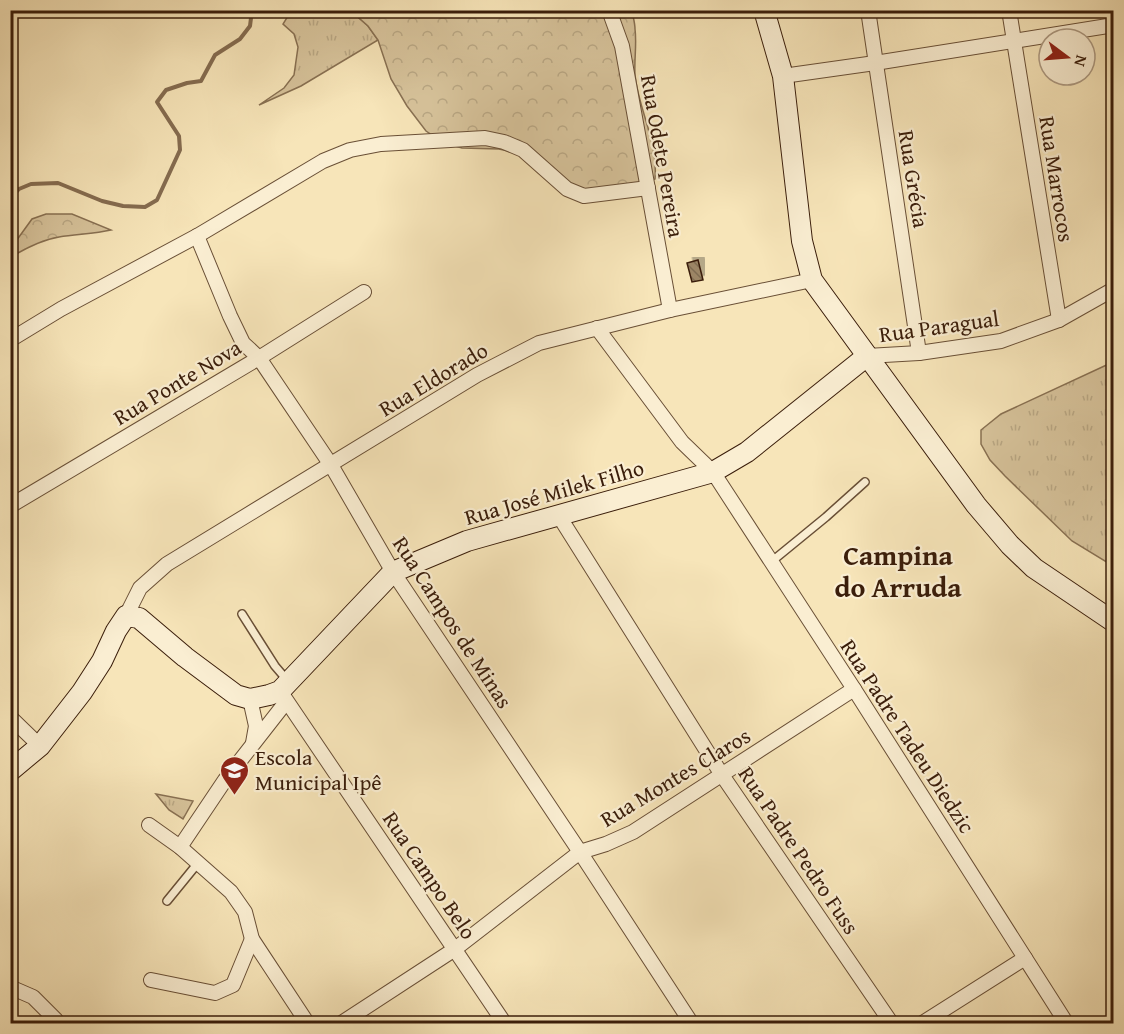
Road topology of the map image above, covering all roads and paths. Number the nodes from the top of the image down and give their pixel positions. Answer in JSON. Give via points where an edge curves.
{"nodes":[{"id":1,"x":609,"y":10,"type":"edge"},
{"id":2,"x":765,"y":10,"type":"edge"},
{"id":3,"x":868,"y":10,"type":"edge"},
{"id":4,"x":1009,"y":10,"type":"edge"},
{"id":5,"x":1113,"y":25,"type":"edge"},
{"id":6,"x":1014,"y":41,"type":"junction"},
{"id":7,"x":875,"y":63,"type":"junction"},
{"id":8,"x":783,"y":76,"type":"junction"},
{"id":9,"x":648,"y":188,"type":"junction"},
{"id":10,"x":196,"y":236,"type":"junction"},
{"id":11,"x":812,"y":280,"type":"junction"},
{"id":12,"x":1113,"y":289,"type":"edge"},
{"id":13,"x":364,"y":291,"type":"dead end"},
{"id":14,"x":670,"y":310,"type":"junction"},
{"id":15,"x":1059,"y":320,"type":"junction"},
{"id":16,"x":597,"y":328,"type":"junction"},
{"id":17,"x":10,"y":340,"type":"edge"},
{"id":18,"x":919,"y":353,"type":"junction"},
{"id":19,"x":867,"y":356,"type":"junction"},
{"id":20,"x":259,"y":358,"type":"junction"},
{"id":21,"x":332,"y":465,"type":"junction"},
{"id":22,"x":713,"y":472,"type":"junction"},
{"id":23,"x":865,"y":482,"type":"dead end"},
{"id":24,"x":10,"y":506,"type":"edge"},
{"id":25,"x":559,"y":516,"type":"junction"},
{"id":26,"x":771,"y":562,"type":"junction"},
{"id":27,"x":393,"y":572,"type":"junction"},
{"id":28,"x":242,"y":614,"type":"dead end"},
{"id":29,"x":126,"y":616,"type":"junction"},
{"id":30,"x":1113,"y":622,"type":"edge"},
{"id":31,"x":854,"y":689,"type":"junction"},
{"id":32,"x":285,"y":692,"type":"junction"},
{"id":33,"x":250,"y":699,"type":"junction"},
{"id":34,"x":10,"y":717,"type":"edge"},
{"id":35,"x":252,"y":745,"type":"junction"},
{"id":36,"x":40,"y":746,"type":"junction"},
{"id":37,"x":10,"y":771,"type":"edge"},
{"id":38,"x":722,"y":775,"type":"junction"},
{"id":39,"x":149,"y":825,"type":"dead end"},
{"id":40,"x":180,"y":847,"type":"junction"},
{"id":41,"x":580,"y":852,"type":"junction"},
{"id":42,"x":198,"y":863,"type":"junction"},
{"id":43,"x":167,"y":901,"type":"dead end"},
{"id":44,"x":252,"y":939,"type":"junction"},
{"id":45,"x":456,"y":949,"type":"junction"},
{"id":46,"x":1025,"y":958,"type":"junction"},
{"id":47,"x":151,"y":980,"type":"dead end"},
{"id":48,"x":10,"y":987,"type":"edge"},
{"id":49,"x":56,"y":1020,"type":"dead end"},
{"id":50,"x":308,"y":1023,"type":"edge"},
{"id":51,"x":340,"y":1023,"type":"edge"},
{"id":52,"x":505,"y":1023,"type":"edge"},
{"id":53,"x":692,"y":1023,"type":"edge"},
{"id":54,"x":892,"y":1023,"type":"edge"},
{"id":55,"x":921,"y":1023,"type":"edge"},
{"id":56,"x":1066,"y":1023,"type":"edge"}],
"edges":[{"from":1,"to":9,"type":"street","name":"Rua Odete Pereira","via":[[622,46]]},
{"from":2,"to":8,"type":"street"},
{"from":3,"to":7,"type":"street","name":"Rua Grécia"},
{"from":4,"to":6,"type":"street","name":"Rua Marrocos"},
{"from":5,"to":6,"type":"street"},
{"from":6,"to":7,"type":"street"},
{"from":6,"to":15,"type":"street","name":"Rua Marrocos"},
{"from":7,"to":8,"type":"street"},
{"from":7,"to":18,"type":"street","name":"Rua Grécia"},
{"from":8,"to":11,"type":"street","via":[[802,241]]},
{"from":9,"to":10,"type":"street","via":[[584,195],[567,189],[523,150],[485,138],[381,144],[323,161]]},
{"from":9,"to":14,"type":"street","name":"Rua Odete Pereira"},
{"from":10,"to":17,"type":"street"},
{"from":10,"to":20,"type":"street","name":"Rua Campos de Minas","via":[[243,343]]},
{"from":11,"to":14,"type":"street","name":"Rua Eldorado"},
{"from":11,"to":19,"type":"street"},
{"from":12,"to":15,"type":"street","name":"Rua Paragual"},
{"from":13,"to":20,"type":"street","name":"Rua Ponte Nova"},
{"from":14,"to":16,"type":"street","name":"Rua Eldorado"},
{"from":15,"to":18,"type":"street","name":"Rua Paragual","via":[[1001,341]]},
{"from":16,"to":21,"type":"street","name":"Rua Eldorado","via":[[539,343],[477,375]]},
{"from":16,"to":22,"type":"street","name":"Rua Padre Tadeu Diedzic","via":[[682,442]]},
{"from":18,"to":19,"type":"street","name":"Rua Paragual"},
{"from":19,"to":22,"type":"street","name":"Rua José Milek Filho","via":[[747,452]]},
{"from":19,"to":30,"type":"street","via":[[1010,545],[1034,568]]},
{"from":20,"to":21,"type":"street","name":"Rua Campos de Minas"},
{"from":20,"to":24,"type":"street","name":"Rua Ponte Nova"},
{"from":21,"to":27,"type":"street","name":"Rua Campos de Minas"},
{"from":21,"to":29,"type":"street","name":"Rua Eldorado","via":[[167,564],[140,588]]},
{"from":22,"to":25,"type":"street","name":"Rua José Milek Filho"},
{"from":22,"to":26,"type":"street","name":"Rua Padre Tadeu Diedzic"},
{"from":23,"to":26,"type":"lane"},
{"from":25,"to":27,"type":"street","name":"Rua José Milek Filho","via":[[468,541]]},
{"from":25,"to":38,"type":"street","name":"Rua Padre Pedro Fuss"},
{"from":26,"to":31,"type":"street","name":"Rua Padre Tadeu Diedzic"},
{"from":27,"to":32,"type":"street","name":"Rua José Milek Filho"},
{"from":27,"to":41,"type":"street","name":"Rua Campos de Minas"},
{"from":28,"to":32,"type":"lane","via":[[275,666]]},
{"from":29,"to":33,"type":"street","via":[[139,618],[236,695]]},
{"from":29,"to":36,"type":"street","via":[[82,692]]},
{"from":31,"to":38,"type":"street","name":"Rua Montes Claros"},
{"from":31,"to":46,"type":"street","name":"Rua Padre Tadeu Diedzic"},
{"from":32,"to":33,"type":"street"},
{"from":32,"to":35,"type":"street"},
{"from":32,"to":45,"type":"street","name":"Rua Campo Belo"},
{"from":33,"to":35,"type":"street","via":[[256,726]]},
{"from":34,"to":36,"type":"street"},
{"from":35,"to":40,"type":"street"},
{"from":36,"to":37,"type":"street"},
{"from":38,"to":41,"type":"street","name":"Rua Montes Claros","via":[[633,832]]},
{"from":38,"to":54,"type":"street","name":"Rua Padre Pedro Fuss"},
{"from":39,"to":40,"type":"street"},
{"from":40,"to":42,"type":"street"},
{"from":41,"to":45,"type":"street","name":"Rua Montes Claros"},
{"from":41,"to":53,"type":"street","name":"Rua Campos de Minas"},
{"from":42,"to":43,"type":"lane"},
{"from":42,"to":44,"type":"street","via":[[231,892],[244,912]]},
{"from":44,"to":47,"type":"street","via":[[233,985],[215,993]]},
{"from":44,"to":50,"type":"street"},
{"from":45,"to":51,"type":"street","name":"Rua Montes Claros"},
{"from":45,"to":52,"type":"street","name":"Rua Campo Belo"},
{"from":46,"to":55,"type":"street"},
{"from":46,"to":56,"type":"street","name":"Rua Padre Tadeu Diedzic"},
{"from":48,"to":49,"type":"street","via":[[33,997]]}]}
